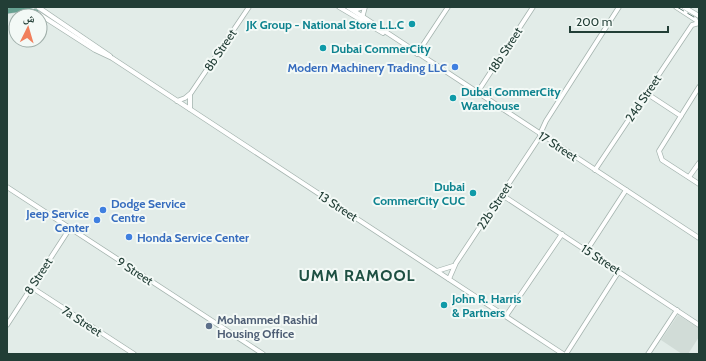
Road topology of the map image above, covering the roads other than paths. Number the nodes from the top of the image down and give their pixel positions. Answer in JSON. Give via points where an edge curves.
{"nodes":[{"id":1,"x":249,"y":7,"type":"edge"},
{"id":2,"x":339,"y":7,"type":"edge"},
{"id":3,"x":349,"y":7,"type":"edge"},
{"id":4,"x":365,"y":7,"type":"edge"},
{"id":5,"x":448,"y":7,"type":"edge"},
{"id":6,"x":533,"y":7,"type":"edge"},
{"id":7,"x":619,"y":7,"type":"edge"},
{"id":8,"x":676,"y":7,"type":"edge"},
{"id":9,"x":684,"y":7,"type":"edge"},
{"id":10,"x":362,"y":16,"type":"junction"},
{"id":11,"x":691,"y":16,"type":"junction"},
{"id":12,"x":699,"y":16,"type":"edge"},
{"id":13,"x":48,"y":17,"type":"edge"},
{"id":14,"x":363,"y":22,"type":"junction"},
{"id":15,"x":699,"y":22,"type":"edge"},
{"id":16,"x":692,"y":25,"type":"junction"},
{"id":17,"x":417,"y":54,"type":"junction"},
{"id":18,"x":699,"y":87,"type":"edge"},
{"id":19,"x":191,"y":93,"type":"junction"},
{"id":20,"x":477,"y":93,"type":"junction"},
{"id":21,"x":646,"y":93,"type":"junction"},
{"id":22,"x":177,"y":101,"type":"junction"},
{"id":23,"x":190,"y":109,"type":"junction"},
{"id":24,"x":681,"y":116,"type":"junction"},
{"id":25,"x":541,"y":135,"type":"junction"},
{"id":26,"x":699,"y":164,"type":"edge"},
{"id":27,"x":595,"y":170,"type":"junction"},
{"id":28,"x":690,"y":177,"type":"junction"},
{"id":29,"x":699,"y":184,"type":"edge"},
{"id":30,"x":7,"y":187,"type":"edge"},
{"id":31,"x":626,"y":190,"type":"junction"},
{"id":32,"x":502,"y":195,"type":"junction"},
{"id":33,"x":70,"y":228,"type":"junction"},
{"id":34,"x":562,"y":234,"type":"junction"},
{"id":35,"x":699,"y":238,"type":"edge"},
{"id":36,"x":587,"y":250,"type":"junction"},
{"id":37,"x":454,"y":265,"type":"junction"},
{"id":38,"x":437,"y":271,"type":"junction"},
{"id":39,"x":619,"y":271,"type":"junction"},
{"id":40,"x":447,"y":278,"type":"junction"},
{"id":41,"x":31,"y":287,"type":"junction"},
{"id":42,"x":677,"y":310,"type":"junction"},
{"id":43,"x":506,"y":316,"type":"junction"},
{"id":44,"x":7,"y":325,"type":"edge"},
{"id":45,"x":699,"y":325,"type":"edge"},
{"id":46,"x":134,"y":354,"type":"edge"},
{"id":47,"x":263,"y":354,"type":"edge"},
{"id":48,"x":564,"y":354,"type":"edge"},
{"id":49,"x":648,"y":354,"type":"edge"}],
"edges":[{"from":1,"to":19,"type":"street","name":"8b Street"},
{"from":2,"to":14,"type":"street","name":"17 Street"},
{"from":3,"to":4,"type":"street"},
{"from":3,"to":10,"type":"street","name":"17 Street"},
{"from":4,"to":10,"type":"street"},
{"from":5,"to":17,"type":"street"},
{"from":6,"to":20,"type":"street","name":"18b Street"},
{"from":7,"to":25,"type":"street","name":"22b Street","via":[[546,121]]},
{"from":8,"to":11,"type":"street"},
{"from":9,"to":12,"type":"street"},
{"from":10,"to":14,"type":"street"},
{"from":10,"to":17,"type":"street","name":"17 Street"},
{"from":11,"to":15,"type":"street"},
{"from":11,"to":16,"type":"street"},
{"from":13,"to":22,"type":"street","name":"13 Street"},
{"from":14,"to":17,"type":"street","name":"17 Street"},
{"from":15,"to":16,"type":"street"},
{"from":16,"to":21,"type":"street","name":"24d Street"},
{"from":17,"to":20,"type":"street","name":"17 Street"},
{"from":18,"to":24,"type":"street"},
{"from":19,"to":22,"type":"street","name":"8b Street"},
{"from":19,"to":23,"type":"street"},
{"from":20,"to":25,"type":"street","name":"17 Street"},
{"from":21,"to":24,"type":"street"},
{"from":21,"to":27,"type":"street","name":"24d Street"},
{"from":22,"to":23,"type":"street","name":"13 Street"},
{"from":23,"to":38,"type":"street","name":"13 Street"},
{"from":24,"to":28,"type":"street","via":[[660,149],[660,156]]},
{"from":25,"to":27,"type":"street","name":"17 Street"},
{"from":25,"to":32,"type":"street","name":"22b Street"},
{"from":26,"to":28,"type":"street"},
{"from":27,"to":31,"type":"street","name":"17 Street"},
{"from":28,"to":29,"type":"street"},
{"from":30,"to":33,"type":"street","name":"9 Street"},
{"from":31,"to":35,"type":"street","name":"17 Street"},
{"from":31,"to":36,"type":"street"},
{"from":32,"to":34,"type":"street","name":"15 Street"},
{"from":32,"to":37,"type":"street","name":"22b Street"},
{"from":33,"to":41,"type":"street","name":"8 Street"},
{"from":33,"to":47,"type":"street","name":"9 Street"},
{"from":34,"to":36,"type":"street","name":"15 Street"},
{"from":34,"to":43,"type":"street"},
{"from":36,"to":39,"type":"street","name":"15 Street"},
{"from":37,"to":38,"type":"street"},
{"from":37,"to":40,"type":"street","name":"22b Street"},
{"from":38,"to":40,"type":"street","name":"13 Street"},
{"from":39,"to":42,"type":"street","name":"15 Street"},
{"from":39,"to":48,"type":"street"},
{"from":40,"to":43,"type":"street","name":"13 Street"},
{"from":41,"to":44,"type":"street","name":"8 Street"},
{"from":41,"to":46,"type":"street","name":"7a Street"},
{"from":42,"to":45,"type":"street","name":"15 Street"},
{"from":42,"to":49,"type":"street"},
{"from":43,"to":48,"type":"street","name":"13 Street"}]}
